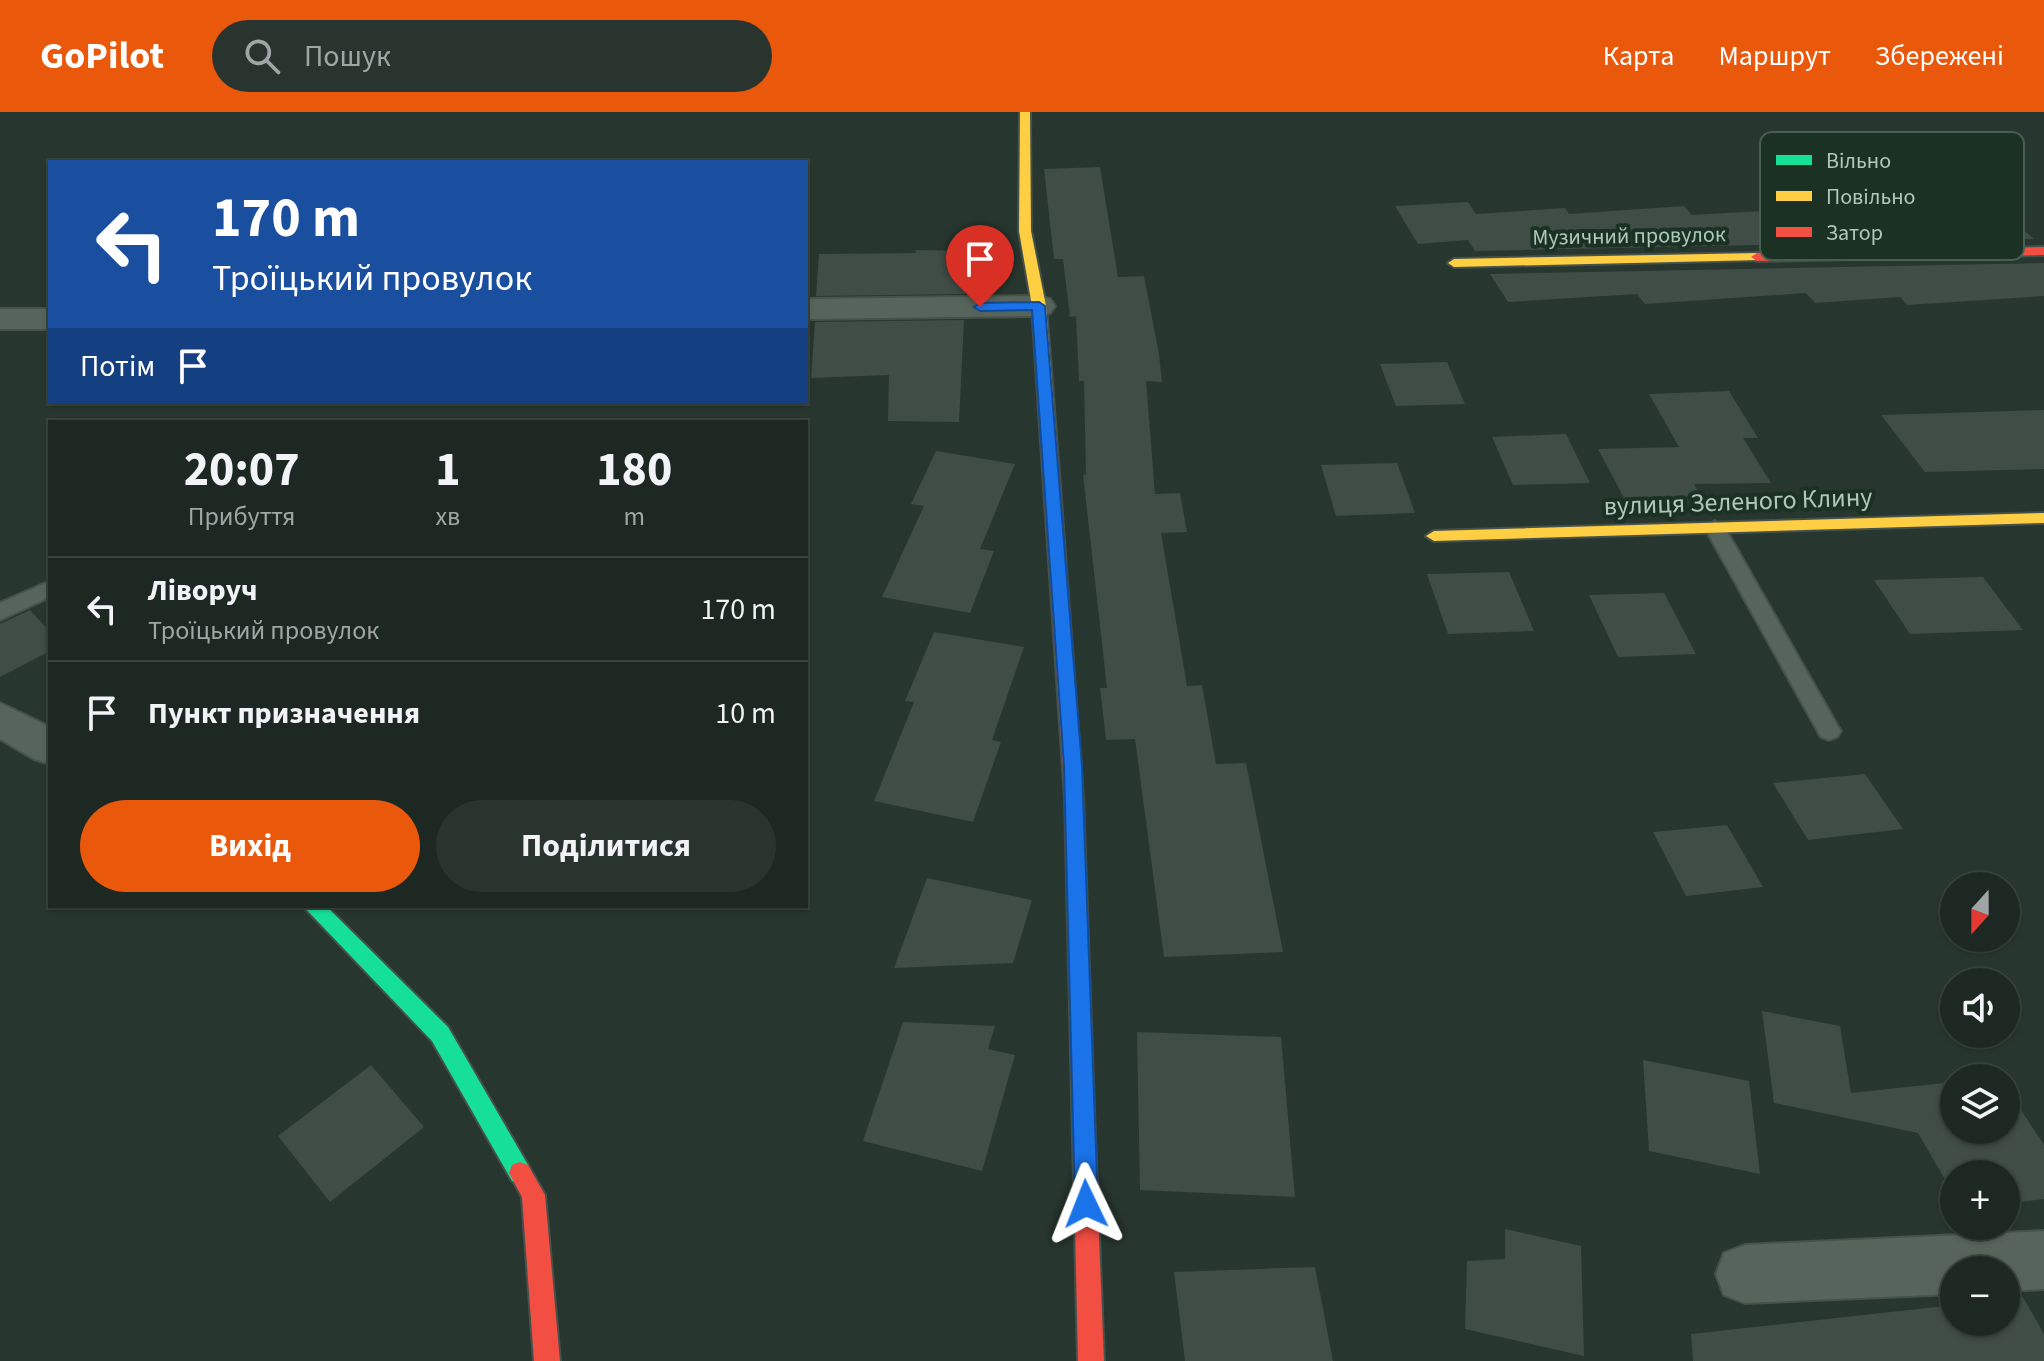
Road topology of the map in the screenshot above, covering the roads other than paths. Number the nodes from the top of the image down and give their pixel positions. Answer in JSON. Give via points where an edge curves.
{"nodes":[{"id":1,"x":1025,"y":112,"type":"edge"},
{"id":2,"x":2024,"y":251,"type":"edge"},
{"id":3,"x":2044,"y":251,"type":"edge"},
{"id":4,"x":1760,"y":257,"type":"edge"},
{"id":5,"x":1454,"y":263,"type":"dead end"},
{"id":6,"x":1039,"y":306,"type":"junction"},
{"id":7,"x":808,"y":309,"type":"edge"},
{"id":8,"x":0,"y":319,"type":"edge"},
{"id":9,"x":48,"y":319,"type":"edge"},
{"id":10,"x":2044,"y":518,"type":"edge"},
{"id":11,"x":1715,"y":528,"type":"junction"},
{"id":12,"x":1434,"y":536,"type":"dead end"},
{"id":13,"x":48,"y":589,"type":"edge"},
{"id":14,"x":0,"y":612,"type":"edge"},
{"id":15,"x":0,"y":719,"type":"edge"},
{"id":16,"x":1829,"y":731,"type":"dead end"},
{"id":17,"x":48,"y":746,"type":"edge"},
{"id":18,"x":315,"y":908,"type":"edge"},
{"id":19,"x":2044,"y":1260,"type":"edge"},
{"id":20,"x":1745,"y":1274,"type":"dead end"},
{"id":21,"x":547,"y":1361,"type":"edge"},
{"id":22,"x":1091,"y":1361,"type":"edge"}],
"edges":[{"from":1,"to":6,"type":"street","via":[[1025,231]]},
{"from":2,"to":3,"type":"street","name":"Музичний провулок"},
{"from":4,"to":5,"type":"street","name":"Музичний провулок"},
{"from":6,"to":7,"type":"street"},
{"from":6,"to":22,"type":"street","via":[[1073,766]]},
{"from":8,"to":9,"type":"street"},
{"from":10,"to":11,"type":"street","name":"вулиця Зеленого Клину"},
{"from":11,"to":12,"type":"street","name":"вулиця Зеленого Клину"},
{"from":11,"to":16,"type":"lane"},
{"from":13,"to":14,"type":"lane"},
{"from":15,"to":17,"type":"street"},
{"from":18,"to":21,"type":"street","via":[[440,1034],[533,1195]]},
{"from":19,"to":20,"type":"street"}]}
